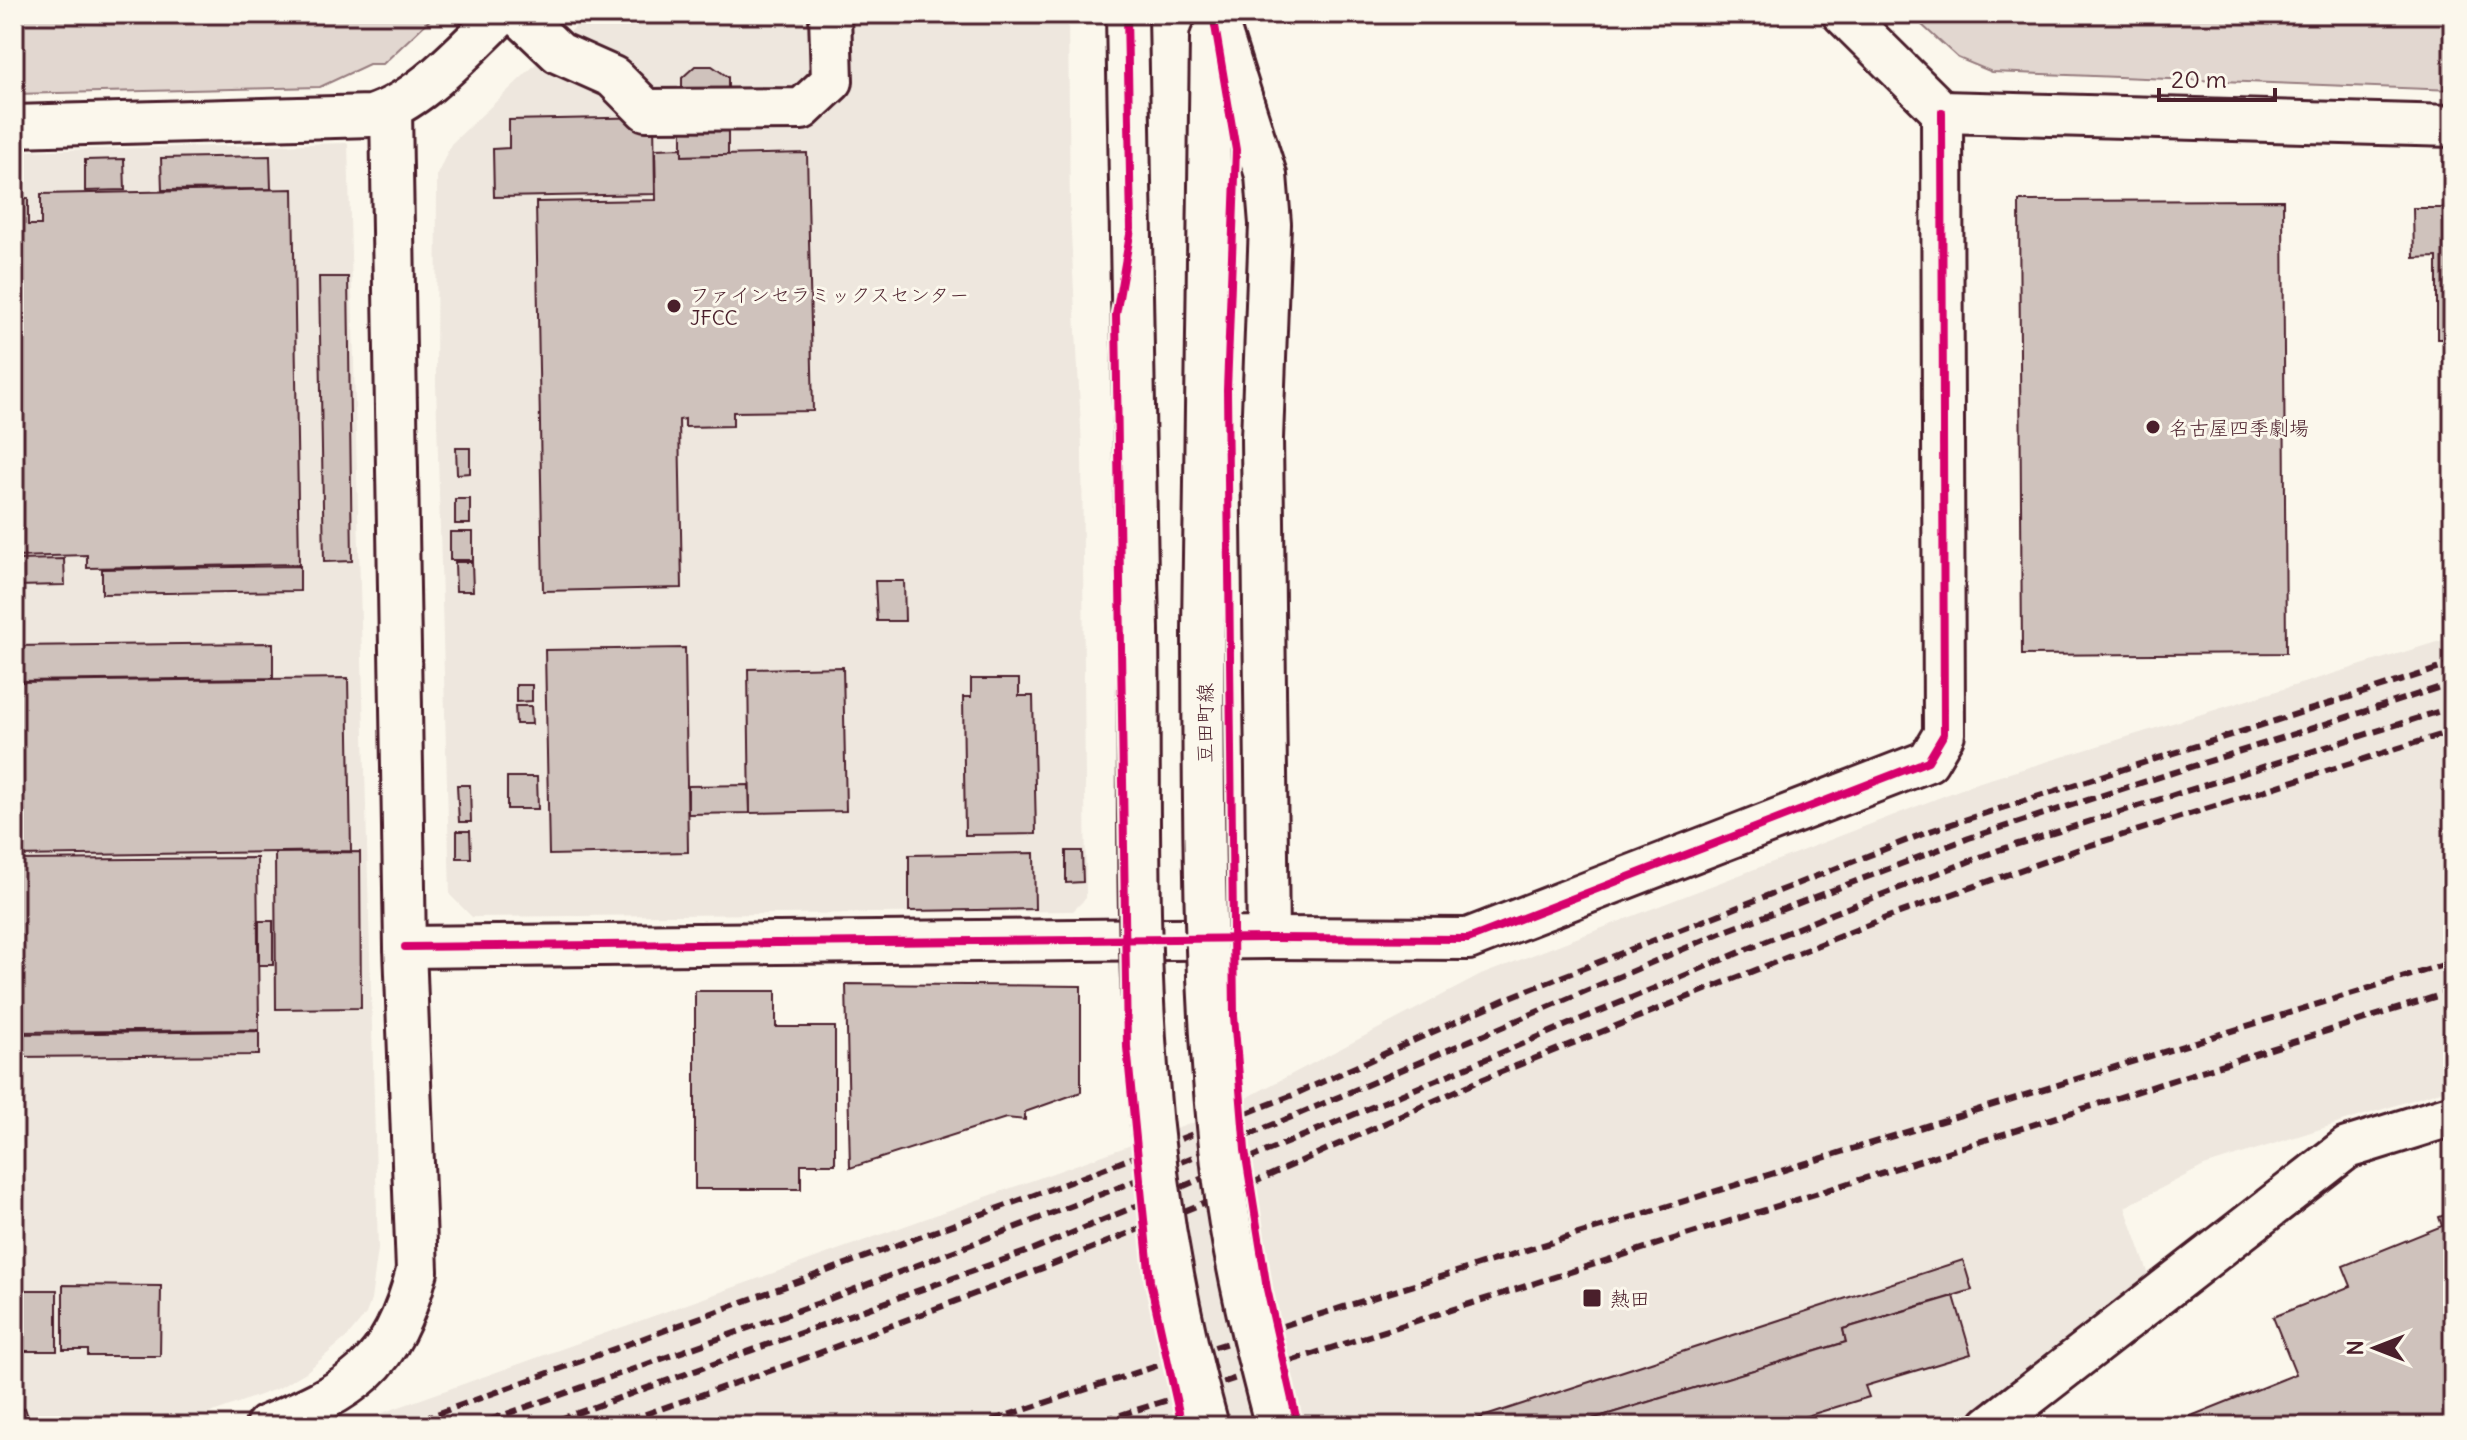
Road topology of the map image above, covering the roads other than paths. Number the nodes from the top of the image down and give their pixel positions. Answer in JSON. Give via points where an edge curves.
{"nodes":[{"id":1,"x":502,"y":14,"type":"edge"},
{"id":2,"x":518,"y":14,"type":"edge"},
{"id":3,"x":830,"y":14,"type":"edge"},
{"id":4,"x":1127,"y":14,"type":"edge"},
{"id":5,"x":1213,"y":14,"type":"edge"},
{"id":6,"x":1843,"y":14,"type":"edge"},
{"id":7,"x":391,"y":110,"type":"junction"},
{"id":8,"x":1942,"y":112,"type":"junction"},
{"id":9,"x":14,"y":126,"type":"edge"},
{"id":10,"x":2453,"y":126,"type":"edge"},
{"id":11,"x":1268,"y":938,"type":"junction"},
{"id":12,"x":405,"y":947,"type":"junction"},
{"id":13,"x":2453,"y":1115,"type":"edge"},
{"id":14,"x":266,"y":1426,"type":"edge"},
{"id":15,"x":1208,"y":1426,"type":"edge"},
{"id":16,"x":1276,"y":1426,"type":"edge"},
{"id":17,"x":1990,"y":1426,"type":"edge"}],
"edges":[{"from":1,"to":7,"type":"street"},
{"from":2,"to":3,"type":"street","via":[[559,53],[613,77],[646,110],[802,109],[832,81]]},
{"from":4,"to":15,"type":"street","bridge":true,"via":[[1147,1068],[1163,1205]]},
{"from":5,"to":11,"type":"street","via":[[1266,175],[1270,224],[1262,439]]},
{"from":5,"to":16,"type":"street","name":"豆田町線","bridge":true,"via":[[1203,630],[1205,909],[1224,1185]]},
{"from":6,"to":8,"type":"street"},
{"from":7,"to":9,"type":"street","via":[[345,118]]},
{"from":7,"to":12,"type":"street"},
{"from":8,"to":10,"type":"street"},
{"from":8,"to":11,"type":"street","via":[[1944,734],[1928,761],[1468,939]]},
{"from":11,"to":12,"type":"street"},
{"from":12,"to":14,"type":"street","via":[[417,1271],[407,1309],[390,1343],[362,1378],[324,1402]]},
{"from":13,"to":17,"type":"street","via":[[2347,1148]]}]}
